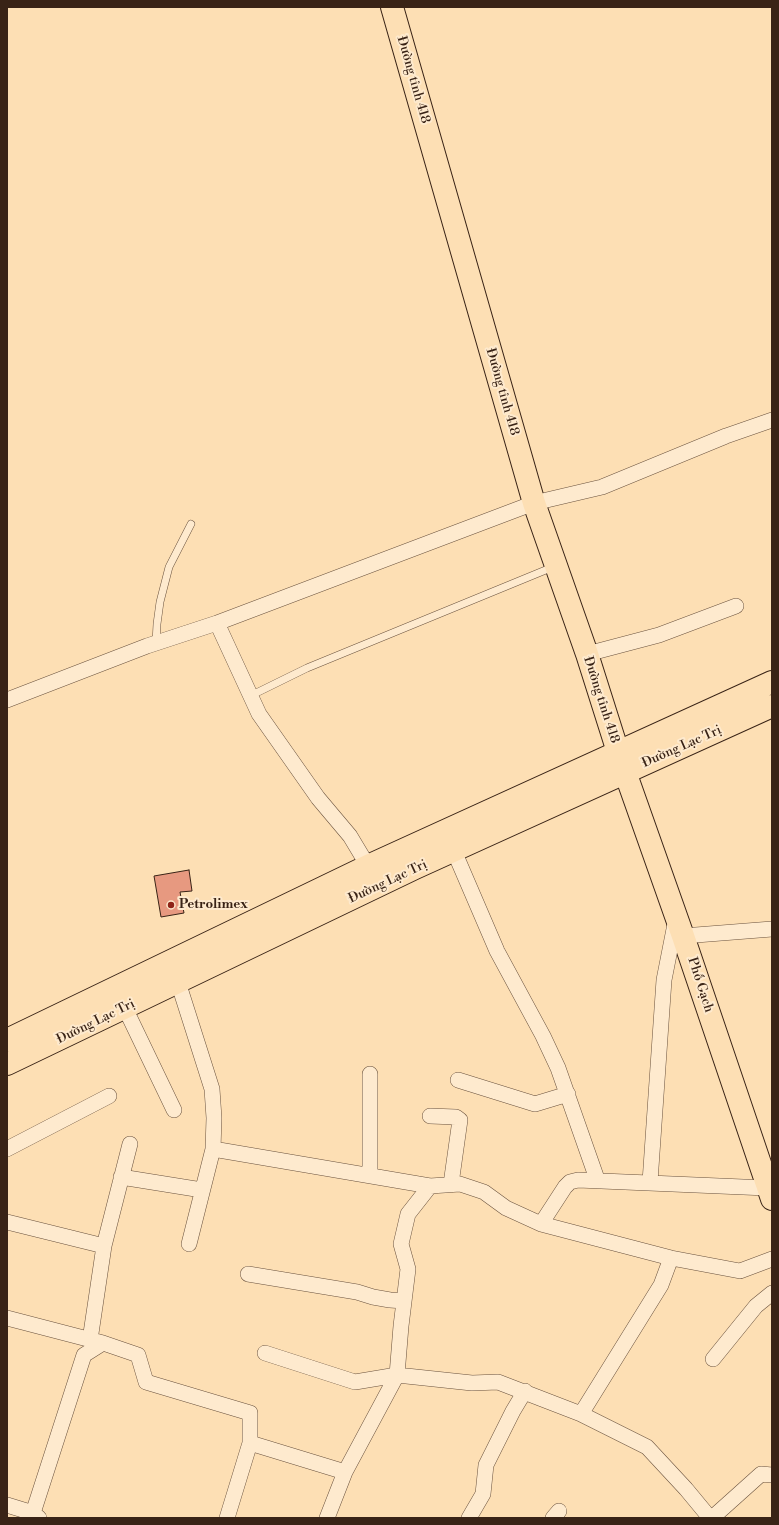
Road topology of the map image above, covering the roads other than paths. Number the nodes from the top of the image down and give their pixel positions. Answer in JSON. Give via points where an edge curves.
{"nodes":[{"id":1,"x":392,"y":7,"type":"edge"},
{"id":2,"x":772,"y":420,"type":"edge"},
{"id":3,"x":534,"y":503,"type":"junction"},
{"id":4,"x":192,"y":524,"type":"dead end"},
{"id":5,"x":555,"y":566,"type":"junction"},
{"id":6,"x":736,"y":606,"type":"dead end"},
{"id":7,"x":217,"y":623,"type":"junction"},
{"id":8,"x":156,"y":643,"type":"junction"},
{"id":9,"x":587,"y":654,"type":"junction"},
{"id":10,"x":772,"y":682,"type":"edge"},
{"id":11,"x":250,"y":696,"type":"junction"},
{"id":12,"x":7,"y":700,"type":"edge"},
{"id":13,"x":772,"y":706,"type":"edge"},
{"id":14,"x":618,"y":752,"type":"junction"},
{"id":15,"x":625,"y":773,"type":"junction"},
{"id":16,"x":454,"y":851,"type":"junction"},
{"id":17,"x":368,"y":866,"type":"junction"},
{"id":18,"x":680,"y":926,"type":"junction"},
{"id":19,"x":772,"y":929,"type":"edge"},
{"id":20,"x":178,"y":982,"type":"junction"},
{"id":21,"x":125,"y":1008,"type":"junction"},
{"id":22,"x":7,"y":1040,"type":"edge"},
{"id":23,"x":7,"y":1064,"type":"edge"},
{"id":24,"x":370,"y":1074,"type":"dead end"},
{"id":25,"x":458,"y":1080,"type":"dead end"},
{"id":26,"x":568,"y":1094,"type":"junction"},
{"id":27,"x":108,"y":1096,"type":"dead end"},
{"id":28,"x":174,"y":1110,"type":"dead end"},
{"id":29,"x":430,"y":1116,"type":"dead end"},
{"id":30,"x":130,"y":1144,"type":"dead end"},
{"id":31,"x":7,"y":1149,"type":"edge"},
{"id":32,"x":213,"y":1149,"type":"junction"},
{"id":33,"x":370,"y":1175,"type":"junction"},
{"id":34,"x":121,"y":1177,"type":"junction"},
{"id":35,"x":597,"y":1179,"type":"junction"},
{"id":36,"x":650,"y":1182,"type":"junction"},
{"id":37,"x":451,"y":1184,"type":"junction"},
{"id":38,"x":430,"y":1186,"type":"junction"},
{"id":39,"x":202,"y":1190,"type":"junction"},
{"id":40,"x":770,"y":1193,"type":"edge"},
{"id":41,"x":7,"y":1222,"type":"edge"},
{"id":42,"x":541,"y":1224,"type":"junction"},
{"id":43,"x":189,"y":1244,"type":"dead end"},
{"id":44,"x":104,"y":1246,"type":"junction"},
{"id":45,"x":671,"y":1258,"type":"junction"},
{"id":46,"x":772,"y":1259,"type":"edge"},
{"id":47,"x":248,"y":1274,"type":"dead end"},
{"id":48,"x":772,"y":1293,"type":"edge"},
{"id":49,"x":404,"y":1301,"type":"junction"},
{"id":50,"x":7,"y":1318,"type":"edge"},
{"id":51,"x":97,"y":1342,"type":"junction"},
{"id":52,"x":265,"y":1353,"type":"dead end"},
{"id":53,"x":713,"y":1359,"type":"dead end"},
{"id":54,"x":397,"y":1375,"type":"junction"},
{"id":55,"x":525,"y":1391,"type":"junction"},
{"id":56,"x":581,"y":1414,"type":"junction"},
{"id":57,"x":250,"y":1443,"type":"junction"},
{"id":58,"x":345,"y":1472,"type":"junction"},
{"id":59,"x":772,"y":1475,"type":"edge"},
{"id":60,"x":7,"y":1504,"type":"edge"},
{"id":61,"x":36,"y":1515,"type":"edge"},
{"id":62,"x":227,"y":1518,"type":"edge"},
{"id":63,"x":327,"y":1518,"type":"edge"},
{"id":64,"x":469,"y":1518,"type":"edge"},
{"id":65,"x":711,"y":1518,"type":"edge"}],
"edges":[{"from":1,"to":3,"type":"main road","name":"Đường tỉnh 418"},
{"from":2,"to":3,"type":"street","via":[[602,487]]},
{"from":3,"to":5,"type":"main road","name":"Đường tỉnh 418"},
{"from":3,"to":7,"type":"street"},
{"from":4,"to":8,"type":"lane","via":[[169,567],[160,602]]},
{"from":5,"to":9,"type":"main road","name":"Đường tỉnh 418"},
{"from":5,"to":11,"type":"lane","via":[[307,668]]},
{"from":6,"to":9,"type":"street","via":[[659,635]]},
{"from":7,"to":8,"type":"street"},
{"from":7,"to":11,"type":"street"},
{"from":8,"to":12,"type":"street"},
{"from":9,"to":14,"type":"main road","name":"Đường tỉnh 418"},
{"from":10,"to":14,"type":"main road","name":"Đường Lạc Trị"},
{"from":11,"to":17,"type":"street","via":[[259,714],[318,798],[350,836]]},
{"from":13,"to":15,"type":"main road","name":"Đường Lạc Trị"},
{"from":14,"to":15,"type":"main road","name":"Đường tỉnh 418"},
{"from":14,"to":17,"type":"main road","name":"Đường Lạc Trị"},
{"from":15,"to":16,"type":"main road","name":"Đường Lạc Trị"},
{"from":15,"to":18,"type":"main road","name":"Phố Gạch"},
{"from":16,"to":20,"type":"main road","name":"Đường Lạc Trị"},
{"from":16,"to":26,"type":"street","via":[[497,951],[543,1036]]},
{"from":17,"to":22,"type":"main road","name":"Đường Lạc Trị"},
{"from":18,"to":19,"type":"street"},
{"from":18,"to":36,"type":"street","via":[[664,980]]},
{"from":18,"to":40,"type":"main road","name":"Phố Gạch"},
{"from":20,"to":21,"type":"main road","name":"Đường Lạc Trị"},
{"from":20,"to":32,"type":"street","via":[[212,1089]]},
{"from":21,"to":23,"type":"main road","name":"Đường Lạc Trị"},
{"from":21,"to":28,"type":"street"},
{"from":24,"to":33,"type":"street"},
{"from":25,"to":26,"type":"street","via":[[534,1104]]},
{"from":26,"to":35,"type":"street"},
{"from":27,"to":31,"type":"street"},
{"from":29,"to":37,"type":"street","via":[[456,1117],[460,1120]]},
{"from":30,"to":34,"type":"street"},
{"from":32,"to":33,"type":"street"},
{"from":32,"to":39,"type":"street"},
{"from":33,"to":38,"type":"street"},
{"from":34,"to":39,"type":"street"},
{"from":34,"to":44,"type":"street"},
{"from":35,"to":36,"type":"street"},
{"from":35,"to":42,"type":"street","via":[[570,1182],[564,1187]]},
{"from":36,"to":40,"type":"street"},
{"from":37,"to":38,"type":"street"},
{"from":37,"to":42,"type":"street","via":[[460,1184],[484,1192],[506,1208]]},
{"from":38,"to":49,"type":"street","via":[[408,1214],[401,1244],[408,1269]]},
{"from":39,"to":43,"type":"street"},
{"from":41,"to":44,"type":"street"},
{"from":42,"to":45,"type":"street"},
{"from":44,"to":51,"type":"street"},
{"from":45,"to":46,"type":"street","via":[[740,1271]]},
{"from":45,"to":56,"type":"street","via":[[660,1285]]},
{"from":47,"to":49,"type":"street"},
{"from":48,"to":53,"type":"street","via":[[756,1306]]},
{"from":49,"to":54,"type":"street"},
{"from":50,"to":51,"type":"street"},
{"from":51,"to":57,"type":"street","via":[[138,1355],[146,1382],[250,1413]]},
{"from":51,"to":61,"type":"street","via":[[84,1355]]},
{"from":52,"to":54,"type":"street","via":[[355,1382]]},
{"from":54,"to":55,"type":"street","via":[[472,1383],[498,1382]]},
{"from":54,"to":58,"type":"street"},
{"from":55,"to":56,"type":"street"},
{"from":55,"to":64,"type":"street","via":[[486,1465],[483,1494]]},
{"from":56,"to":65,"type":"street","via":[[647,1447]]},
{"from":57,"to":58,"type":"street"},
{"from":57,"to":62,"type":"street"},
{"from":58,"to":63,"type":"street"},
{"from":59,"to":65,"type":"street","via":[[761,1474]]},
{"from":60,"to":61,"type":"street"}]}
